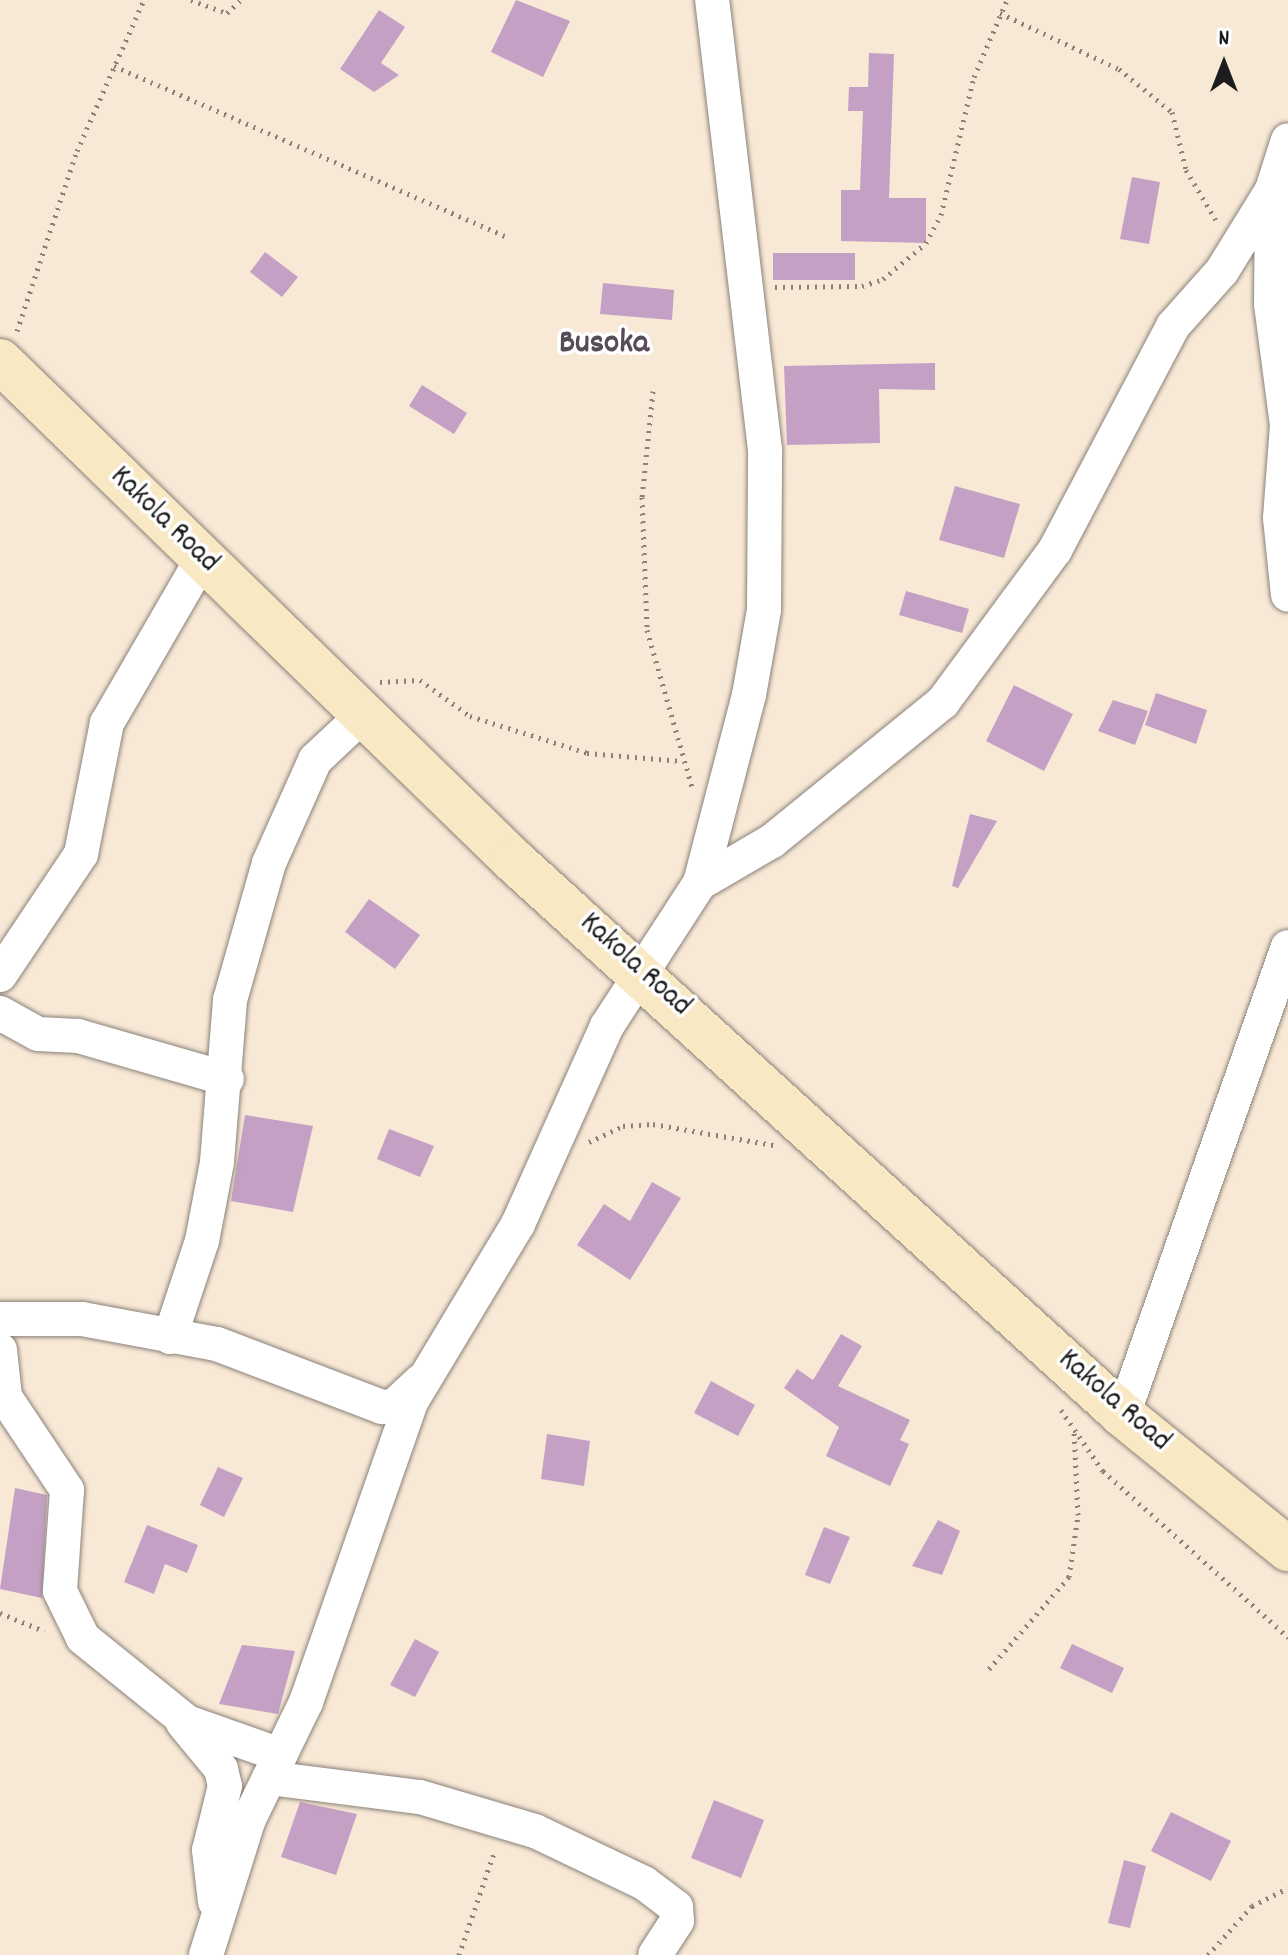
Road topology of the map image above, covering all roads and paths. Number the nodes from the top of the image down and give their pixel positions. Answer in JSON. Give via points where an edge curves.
{"nodes":[{"id":1,"x":144,"y":0,"type":"edge"},
{"id":2,"x":191,"y":0,"type":"edge"},
{"id":3,"x":241,"y":0,"type":"edge"},
{"id":4,"x":712,"y":0,"type":"edge"},
{"id":5,"x":1007,"y":0,"type":"edge"},
{"id":6,"x":1000,"y":13,"type":"junction"},
{"id":7,"x":114,"y":66,"type":"junction"},
{"id":8,"x":1288,"y":140,"type":"edge"},
{"id":9,"x":1272,"y":190,"type":"junction"},
{"id":10,"x":505,"y":236,"type":"dead end"},
{"id":11,"x":1235,"y":252,"type":"junction"},
{"id":12,"x":741,"y":285,"type":"junction"},
{"id":13,"x":6,"y":368,"type":"edge"},
{"id":14,"x":653,"y":391,"type":"dead end"},
{"id":15,"x":202,"y":559,"type":"junction"},
{"id":16,"x":1288,"y":595,"type":"edge"},
{"id":17,"x":331,"y":684,"type":"junction"},
{"id":18,"x":363,"y":715,"type":"junction"},
{"id":19,"x":682,"y":761,"type":"junction"},
{"id":20,"x":712,"y":837,"type":"junction"},
{"id":21,"x":700,"y":883,"type":"junction"},
{"id":22,"x":1288,"y":947,"type":"edge"},
{"id":23,"x":643,"y":974,"type":"junction"},
{"id":24,"x":0,"y":975,"type":"edge"},
{"id":25,"x":0,"y":1013,"type":"edge"},
{"id":26,"x":227,"y":1079,"type":"junction"},
{"id":27,"x":784,"y":1144,"type":"dead end"},
{"id":28,"x":542,"y":1175,"type":"junction"},
{"id":29,"x":0,"y":1319,"type":"edge"},
{"id":30,"x":170,"y":1337,"type":"junction"},
{"id":31,"x":0,"y":1350,"type":"edge"},
{"id":32,"x":422,"y":1381,"type":"junction"},
{"id":33,"x":1051,"y":1396,"type":"dead end"},
{"id":34,"x":1123,"y":1415,"type":"junction"},
{"id":35,"x":1074,"y":1429,"type":"junction"},
{"id":36,"x":1288,"y":1549,"type":"edge"},
{"id":37,"x":1288,"y":1637,"type":"edge"},
{"id":38,"x":989,"y":1669,"type":"dead end"},
{"id":39,"x":172,"y":1711,"type":"junction"},
{"id":40,"x":275,"y":1766,"type":"junction"},
{"id":41,"x":505,"y":1821,"type":"junction"},
{"id":42,"x":1288,"y":1888,"type":"edge"},
{"id":43,"x":216,"y":1914,"type":"junction"},
{"id":44,"x":206,"y":1955,"type":"edge"},
{"id":45,"x":459,"y":1955,"type":"edge"},
{"id":46,"x":655,"y":1955,"type":"edge"},
{"id":47,"x":1208,"y":1955,"type":"edge"}],
"edges":[{"from":1,"to":7,"type":"path"},
{"from":2,"to":3,"type":"path","via":[[227,13]]},
{"from":4,"to":12,"type":"street","via":[[724,53]]},
{"from":5,"to":6,"type":"path"},
{"from":6,"to":11,"type":"path","via":[[1119,69],[1172,112],[1186,170]]},
{"from":6,"to":12,"type":"path","via":[[974,77],[941,215],[926,243],[883,279],[862,286]]},
{"from":7,"to":10,"type":"path","via":[[355,165]]},
{"from":7,"to":13,"type":"path","via":[[18,317]]},
{"from":8,"to":9,"type":"street"},
{"from":9,"to":11,"type":"street"},
{"from":9,"to":16,"type":"street"},
{"from":11,"to":21,"type":"street","via":[[1173,326],[1055,550],[943,702],[772,841]]},
{"from":12,"to":20,"type":"street","via":[[765,450],[764,610]]},
{"from":13,"to":15,"type":"main road","name":"Kakola Road"},
{"from":14,"to":19,"type":"path","via":[[642,497],[647,630]]},
{"from":15,"to":17,"type":"main road","name":"Kakola Road"},
{"from":15,"to":24,"type":"street","via":[[107,723],[81,854]]},
{"from":17,"to":18,"type":"main road","name":"Kakola Road"},
{"from":17,"to":19,"type":"path","via":[[420,680],[470,716],[587,753]]},
{"from":18,"to":23,"type":"main road","name":"Kakola Road"},
{"from":18,"to":26,"type":"street","via":[[315,760],[269,863],[230,1000]]},
{"from":19,"to":20,"type":"path"},
{"from":20,"to":21,"type":"street"},
{"from":21,"to":23,"type":"street"},
{"from":22,"to":34,"type":"street","via":[[1162,1322]]},
{"from":23,"to":28,"type":"street","via":[[607,1026]]},
{"from":23,"to":34,"type":"main road","name":"Kakola Road"},
{"from":25,"to":26,"type":"street","via":[[38,1034],[78,1036]]},
{"from":26,"to":30,"type":"street","via":[[202,1241]]},
{"from":27,"to":28,"type":"path","via":[[623,1126]]},
{"from":28,"to":32,"type":"street"},
{"from":29,"to":30,"type":"street","via":[[82,1319]]},
{"from":30,"to":32,"type":"street","via":[[217,1344],[382,1407],[394,1406]]},
{"from":31,"to":39,"type":"street","via":[[5,1397],[67,1490],[59,1544],[66,1609],[83,1638]]},
{"from":32,"to":40,"type":"street"},
{"from":33,"to":35,"type":"path"},
{"from":34,"to":36,"type":"main road","name":"Kakola Road"},
{"from":35,"to":37,"type":"path","via":[[1103,1471]]},
{"from":35,"to":38,"type":"path","via":[[1078,1515],[1069,1577]]},
{"from":39,"to":40,"type":"street"},
{"from":39,"to":43,"type":"street","via":[[221,1769],[225,1786],[209,1850]]},
{"from":40,"to":41,"type":"street"},
{"from":40,"to":43,"type":"street"},
{"from":41,"to":45,"type":"path"},
{"from":41,"to":46,"type":"street","via":[[634,1878],[676,1907],[677,1921]]},
{"from":42,"to":47,"type":"path","via":[[1252,1906]]},
{"from":43,"to":44,"type":"street"}]}
